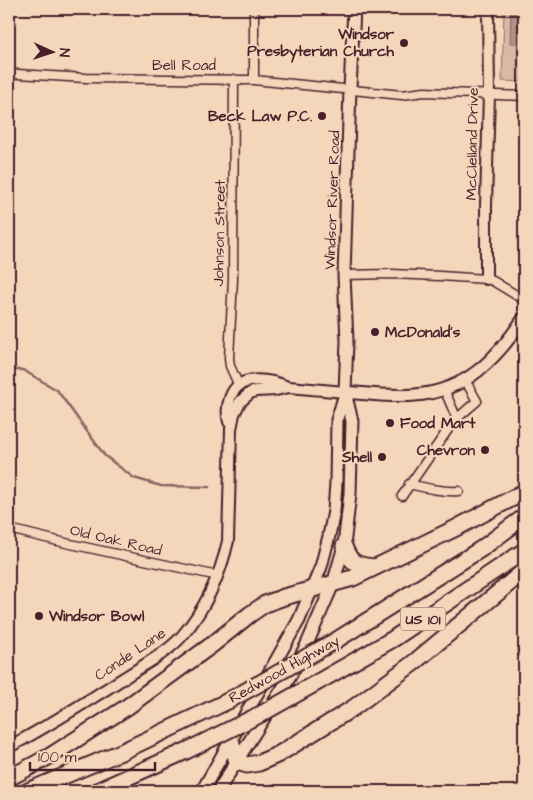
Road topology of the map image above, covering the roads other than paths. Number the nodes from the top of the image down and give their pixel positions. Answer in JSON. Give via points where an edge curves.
{"nodes":[{"id":1,"x":254,"y":9,"type":"edge"},
{"id":2,"x":354,"y":9,"type":"edge"},
{"id":3,"x":488,"y":9,"type":"edge"},
{"id":4,"x":17,"y":74,"type":"dead end"},
{"id":5,"x":234,"y":79,"type":"junction"},
{"id":6,"x":254,"y":80,"type":"junction"},
{"id":7,"x":350,"y":89,"type":"junction"},
{"id":8,"x":489,"y":94,"type":"junction"},
{"id":9,"x":524,"y":96,"type":"edge"},
{"id":10,"x":344,"y":275,"type":"junction"},
{"id":11,"x":486,"y":280,"type":"junction"},
{"id":12,"x":524,"y":300,"type":"edge"},
{"id":13,"x":524,"y":318,"type":"edge"},
{"id":14,"x":465,"y":380,"type":"junction"},
{"id":15,"x":239,"y":386,"type":"junction"},
{"id":16,"x":288,"y":387,"type":"junction"},
{"id":17,"x":444,"y":389,"type":"junction"},
{"id":18,"x":345,"y":392,"type":"junction"},
{"id":19,"x":457,"y":419,"type":"junction"},
{"id":20,"x":231,"y":428,"type":"junction"},
{"id":21,"x":409,"y":484,"type":"junction"},
{"id":22,"x":459,"y":491,"type":"dead end"},
{"id":23,"x":524,"y":492,"type":"edge"},
{"id":24,"x":402,"y":496,"type":"dead end"},
{"id":25,"x":524,"y":517,"type":"edge"},
{"id":26,"x":9,"y":529,"type":"edge"},
{"id":27,"x":344,"y":546,"type":"junction"},
{"id":28,"x":524,"y":551,"type":"edge"},
{"id":29,"x":376,"y":567,"type":"junction"},
{"id":30,"x":524,"y":570,"type":"edge"},
{"id":31,"x":218,"y":576,"type":"junction"},
{"id":32,"x":333,"y":584,"type":"junction"},
{"id":33,"x":312,"y":590,"type":"junction"},
{"id":34,"x":231,"y":740,"type":"junction"},
{"id":35,"x":10,"y":744,"type":"edge"},
{"id":36,"x":237,"y":762,"type":"junction"},
{"id":37,"x":9,"y":778,"type":"edge"},
{"id":38,"x":28,"y":791,"type":"edge"},
{"id":39,"x":97,"y":791,"type":"edge"},
{"id":40,"x":202,"y":791,"type":"edge"},
{"id":41,"x":218,"y":791,"type":"edge"}],
"edges":[{"from":1,"to":6,"type":"street"},
{"from":2,"to":7,"type":"main road","name":"Windsor River Road"},
{"from":3,"to":8,"type":"street","name":"McClelland Drive"},
{"from":4,"to":5,"type":"street","name":"Bell Road"},
{"from":5,"to":6,"type":"street","name":"Bell Road"},
{"from":5,"to":15,"type":"street","name":"Johnson Street","via":[[233,279],[229,358]]},
{"from":6,"to":7,"type":"street","name":"Bell Road"},
{"from":7,"to":8,"type":"street","name":"Bell Road","via":[[402,95],[424,92]]},
{"from":7,"to":10,"type":"main road","name":"Windsor River Road"},
{"from":8,"to":9,"type":"street","name":"Bell Road"},
{"from":8,"to":11,"type":"street","name":"McClelland Drive"},
{"from":10,"to":11,"type":"street","via":[[391,274]]},
{"from":10,"to":18,"type":"main road","name":"Windsor River Road"},
{"from":11,"to":12,"type":"street"},
{"from":13,"to":14,"type":"main road","via":[[492,359]]},
{"from":14,"to":17,"type":"main road"},
{"from":14,"to":19,"type":"street","via":[[477,401]]},
{"from":15,"to":16,"type":"street","name":"Conde Lane","via":[[255,381],[276,382]]},
{"from":15,"to":20,"type":"street","name":"Conde Lane","via":[[228,407]]},
{"from":16,"to":18,"type":"street","name":"Conde Lane"},
{"from":16,"to":20,"type":"street","name":"Conde Lane","via":[[256,391],[246,396],[234,414]]},
{"from":17,"to":18,"type":"main road","via":[[415,395]]},
{"from":17,"to":19,"type":"street"},
{"from":18,"to":27,"type":"main road","via":[[352,421],[350,494]]},
{"from":18,"to":33,"type":"main road","via":[[337,420],[334,510],[321,567]]},
{"from":19,"to":21,"type":"street"},
{"from":20,"to":31,"type":"street","name":"Conde Lane","via":[[228,541]]},
{"from":21,"to":22,"type":"street"},
{"from":21,"to":24,"type":"street"},
{"from":23,"to":29,"type":"highway"},
{"from":25,"to":38,"type":"highway","name":"Redwood Highway","number":"US 101","bridge":true,"via":[[480,549],[335,641],[228,701]]},
{"from":26,"to":31,"type":"street","name":"Old Oak Road"},
{"from":27,"to":29,"type":"highway","via":[[353,562]]},
{"from":27,"to":32,"type":"main road"},
{"from":28,"to":39,"type":"highway","name":"Redwood Highway","number":"US 101","bridge":true,"via":[[393,639],[318,682],[186,751]]},
{"from":29,"to":32,"type":"highway"},
{"from":30,"to":36,"type":"highway","via":[[412,664],[353,708],[279,754],[259,763]]},
{"from":31,"to":35,"type":"street","name":"Conde Lane","via":[[199,614],[181,637],[160,655],[66,715]]},
{"from":32,"to":33,"type":"highway"},
{"from":32,"to":36,"type":"main road","via":[[296,666]]},
{"from":33,"to":34,"type":"main road","via":[[299,620]]},
{"from":33,"to":37,"type":"highway","via":[[266,604],[127,707]]},
{"from":34,"to":36,"type":"highway"},
{"from":34,"to":40,"type":"main road"},
{"from":36,"to":41,"type":"main road"}]}
